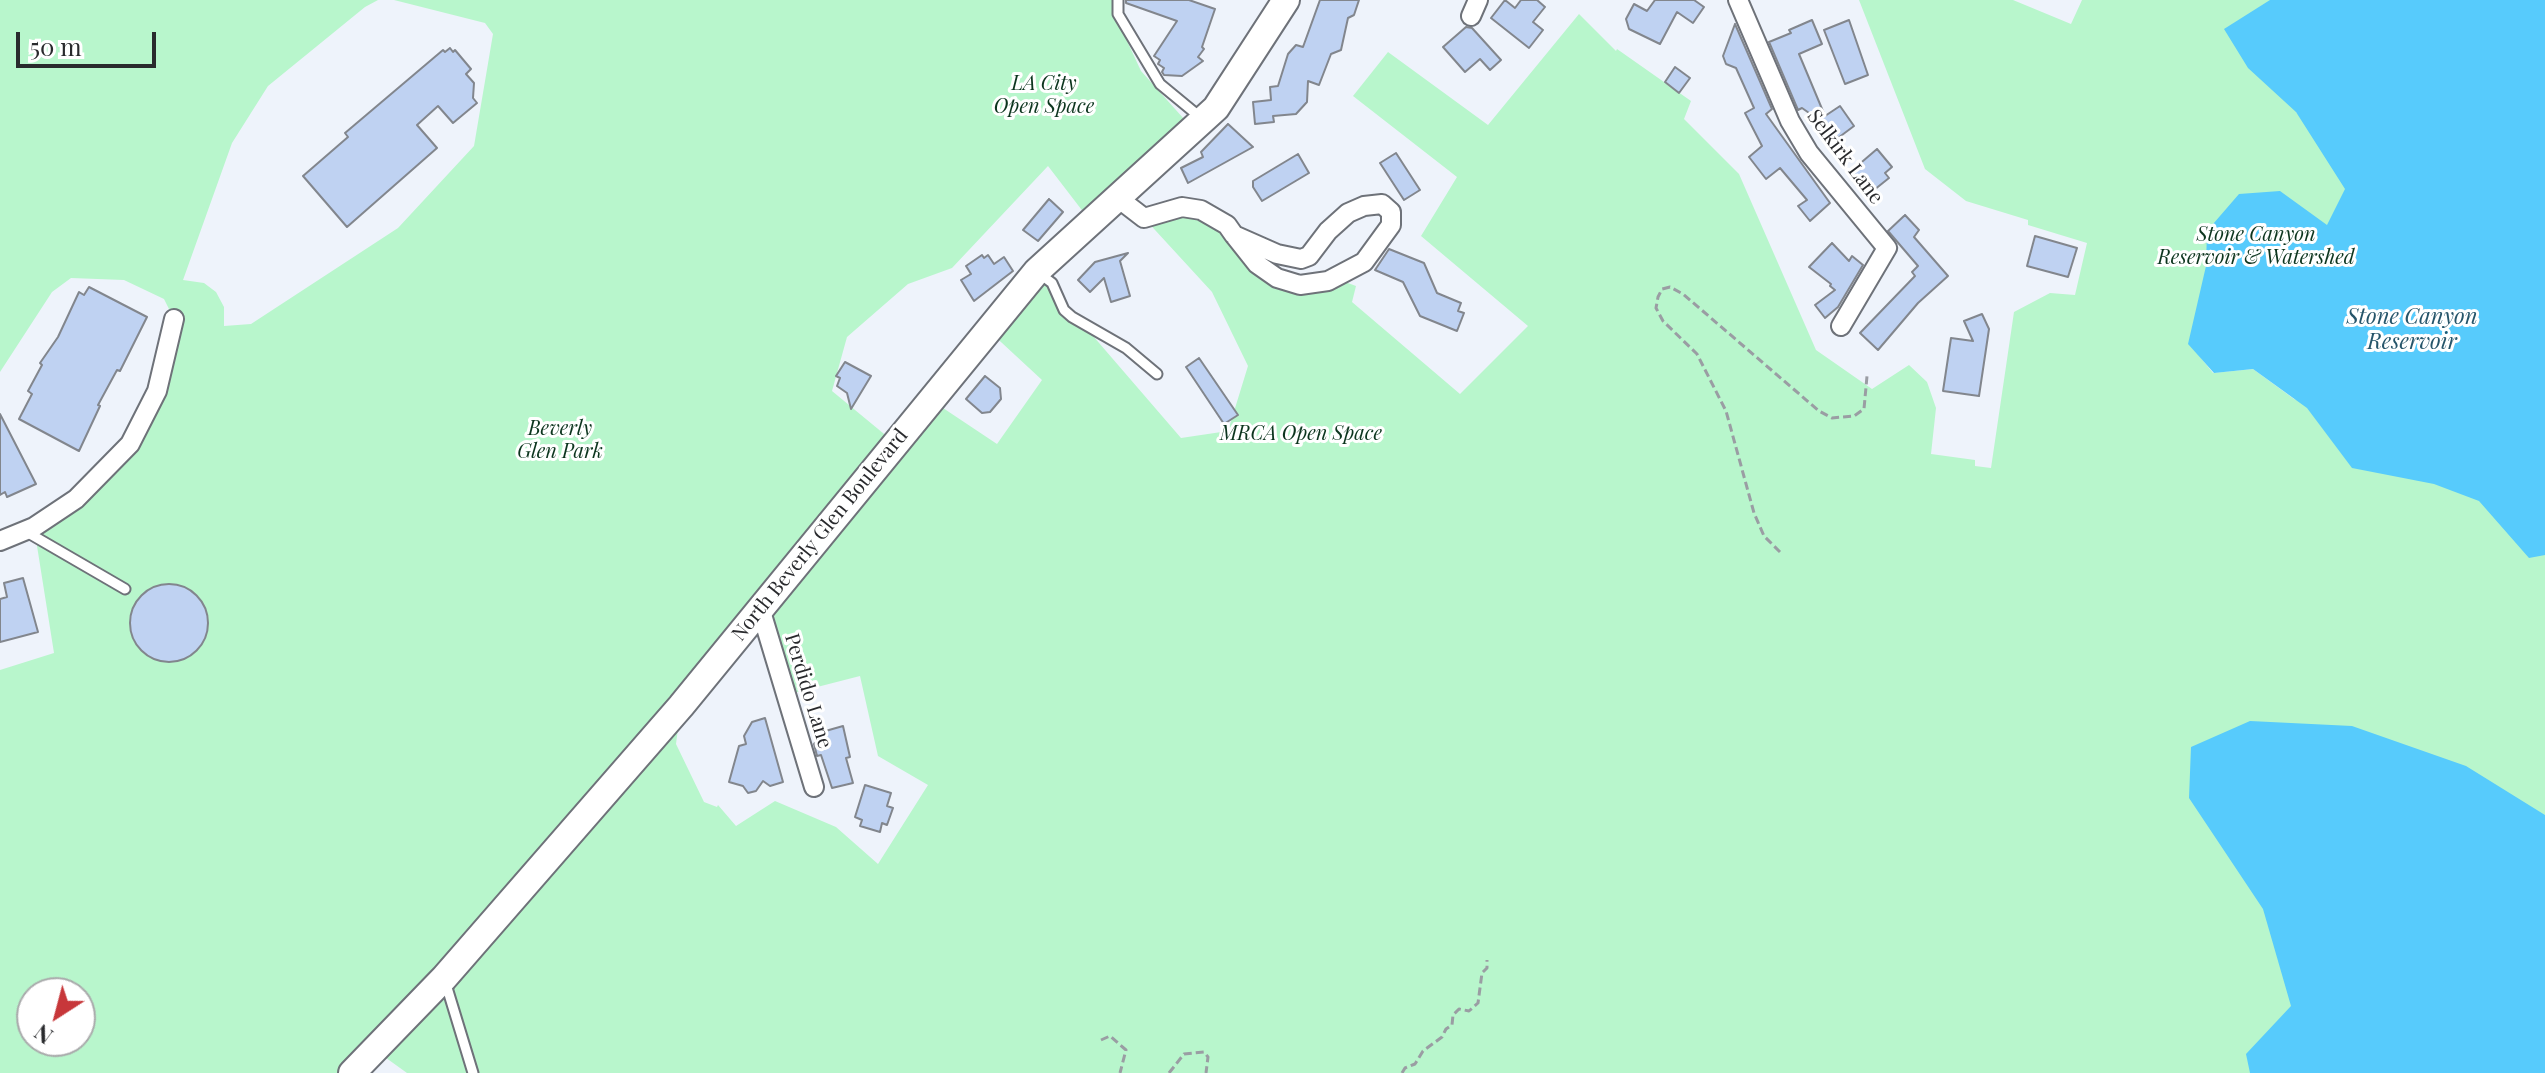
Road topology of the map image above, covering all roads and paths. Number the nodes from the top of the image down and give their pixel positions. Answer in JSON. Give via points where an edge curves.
{"nodes":[{"id":1,"x":1118,"y":0,"type":"edge"},
{"id":2,"x":1286,"y":0,"type":"edge"},
{"id":3,"x":1738,"y":0,"type":"edge"},
{"id":4,"x":1203,"y":119,"type":"junction"},
{"id":5,"x":1118,"y":198,"type":"junction"},
{"id":6,"x":1234,"y":235,"type":"junction"},
{"id":7,"x":1037,"y":271,"type":"junction"},
{"id":8,"x":174,"y":319,"type":"dead end"},
{"id":9,"x":1841,"y":326,"type":"dead end"},
{"id":10,"x":1157,"y":374,"type":"dead end"},
{"id":11,"x":1867,"y":376,"type":"dead end"},
{"id":12,"x":25,"y":531,"type":"junction"},
{"id":13,"x":0,"y":541,"type":"edge"},
{"id":14,"x":1780,"y":552,"type":"dead end"},
{"id":15,"x":125,"y":589,"type":"dead end"},
{"id":16,"x":760,"y":608,"type":"junction"},
{"id":17,"x":814,"y":787,"type":"dead end"},
{"id":18,"x":1487,"y":960,"type":"dead end"},
{"id":19,"x":444,"y":978,"type":"junction"},
{"id":20,"x":1101,"y":1040,"type":"dead end"},
{"id":21,"x":352,"y":1073,"type":"edge"},
{"id":22,"x":473,"y":1073,"type":"edge"},
{"id":23,"x":1120,"y":1073,"type":"edge"},
{"id":24,"x":1169,"y":1073,"type":"edge"},
{"id":25,"x":1206,"y":1073,"type":"edge"},
{"id":26,"x":1402,"y":1073,"type":"edge"}],
"edges":[{"from":1,"to":4,"type":"lane","via":[[1118,14],[1160,84]]},
{"from":2,"to":4,"type":"main road","name":"North Beverly Glen Boulevard","via":[[1216,108]]},
{"from":3,"to":9,"type":"street","name":"Selkirk Lane","via":[[1809,153],[1887,248]]},
{"from":4,"to":5,"type":"main road","name":"North Beverly Glen Boulevard"},
{"from":5,"to":6,"type":"street","via":[[1144,218],[1182,207],[1201,210]]},
{"from":5,"to":7,"type":"main road","name":"North Beverly Glen Boulevard"},
{"from":6,"to":6,"type":"street","via":[[1257,264],[1277,278],[1300,285],[1328,281],[1364,262],[1391,225],[1391,212],[1382,204],[1348,213],[1301,259]]},
{"from":7,"to":10,"type":"lane","via":[[1052,283],[1072,317],[1126,348]]},
{"from":7,"to":16,"type":"main road","name":"North Beverly Glen Boulevard"},
{"from":8,"to":12,"type":"street","via":[[157,391],[130,444],[76,499]]},
{"from":11,"to":14,"type":"path","via":[[1864,409],[1854,416],[1832,418],[1683,294],[1670,287],[1658,297],[1656,308],[1663,321],[1697,354],[1726,411],[1754,513],[1764,536]]},
{"from":12,"to":13,"type":"street"},
{"from":12,"to":15,"type":"lane"},
{"from":16,"to":17,"type":"street","name":"Perdido Lane"},
{"from":16,"to":19,"type":"main road","name":"North Beverly Glen Boulevard"},
{"from":18,"to":26,"type":"path","via":[[1478,1003],[1469,1011],[1459,1009],[1442,1037]]},
{"from":19,"to":21,"type":"main road","name":"North Beverly Glen Boulevard"},
{"from":19,"to":22,"type":"lane"},
{"from":20,"to":23,"type":"path","via":[[1110,1036],[1126,1050]]},
{"from":24,"to":25,"type":"path","via":[[1184,1054],[1204,1052]]}]}
